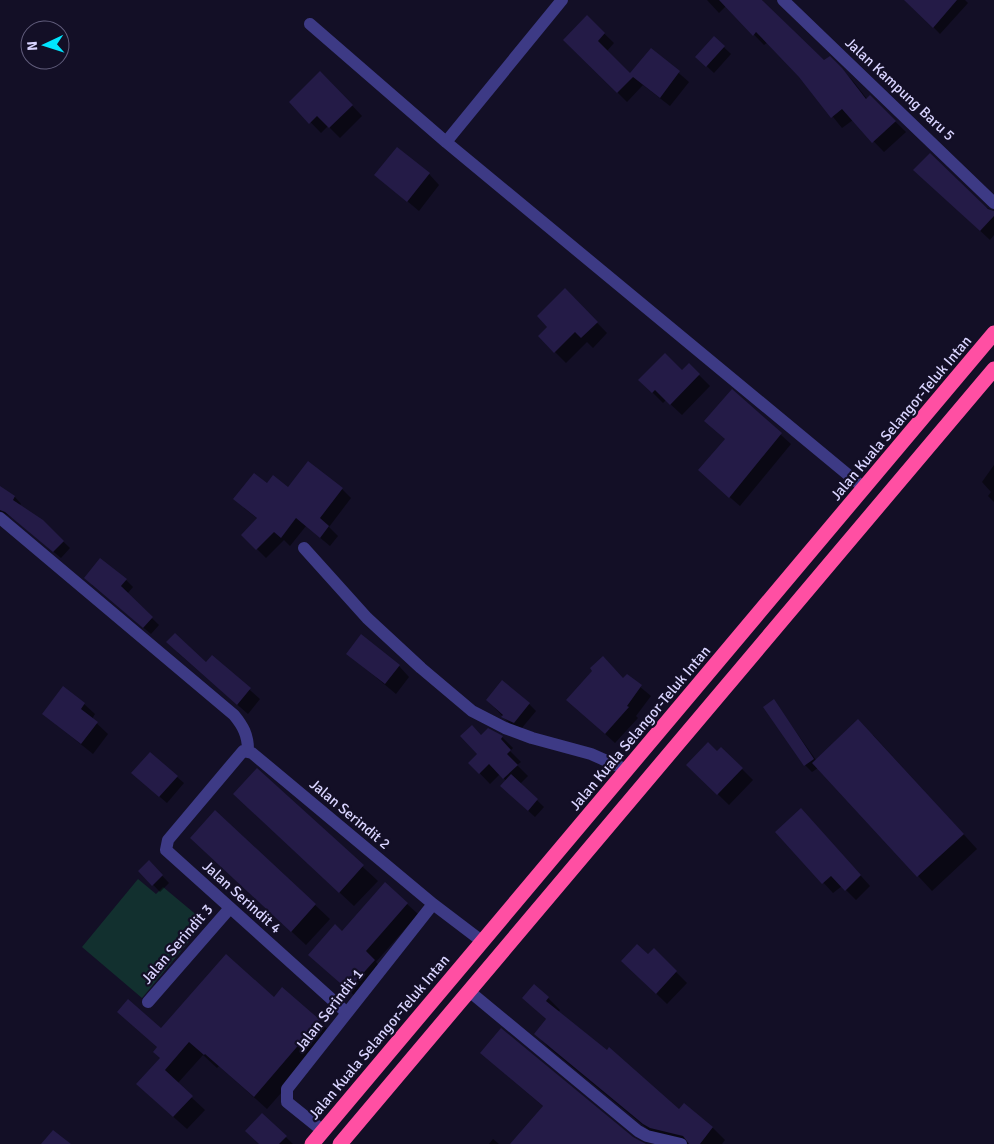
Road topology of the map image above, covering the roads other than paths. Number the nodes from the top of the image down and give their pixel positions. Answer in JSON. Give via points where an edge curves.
{"nodes":[{"id":1,"x":562,"y":0,"type":"edge"},
{"id":2,"x":783,"y":0,"type":"edge"},
{"id":3,"x":310,"y":24,"type":"dead end"},
{"id":4,"x":446,"y":142,"type":"junction"},
{"id":5,"x":994,"y":203,"type":"edge"},
{"id":6,"x":994,"y":333,"type":"edge"},
{"id":7,"x":994,"y":369,"type":"edge"},
{"id":8,"x":864,"y":488,"type":"junction"},
{"id":9,"x":0,"y":518,"type":"edge"},
{"id":10,"x":304,"y":548,"type":"dead end"},
{"id":11,"x":248,"y":750,"type":"junction"},
{"id":12,"x":627,"y":770,"type":"junction"},
{"id":13,"x":433,"y":904,"type":"junction"},
{"id":14,"x":230,"y":908,"type":"junction"},
{"id":15,"x":483,"y":942,"type":"junction"},
{"id":16,"x":469,"y":991,"type":"junction"},
{"id":17,"x":148,"y":1002,"type":"dead end"},
{"id":18,"x":347,"y":1013,"type":"junction"},
{"id":19,"x":323,"y":1131,"type":"junction"},
{"id":20,"x":312,"y":1144,"type":"edge"},
{"id":21,"x":340,"y":1144,"type":"edge"},
{"id":22,"x":681,"y":1144,"type":"edge"}],
"edges":[{"from":1,"to":4,"type":"street"},
{"from":2,"to":5,"type":"street","name":"Jalan Kampung Baru 5"},
{"from":3,"to":4,"type":"street"},
{"from":4,"to":8,"type":"street"},
{"from":6,"to":8,"type":"highway","name":"Jalan Kuala Selangor-Teluk Intan"},
{"from":7,"to":16,"type":"highway"},
{"from":8,"to":12,"type":"highway","name":"Jalan Kuala Selangor-Teluk Intan"},
{"from":9,"to":11,"type":"street","via":[[234,715],[247,736]]},
{"from":10,"to":12,"type":"street","via":[[367,618],[472,711],[504,728],[591,754]]},
{"from":11,"to":13,"type":"street","name":"Jalan Serindit 2"},
{"from":11,"to":14,"type":"street","name":"Jalan Serindit 4","via":[[239,754],[168,840],[166,850]]},
{"from":12,"to":15,"type":"highway","name":"Jalan Kuala Selangor-Teluk Intan"},
{"from":13,"to":15,"type":"street","name":"Jalan Serindit 2"},
{"from":13,"to":18,"type":"street","name":"Jalan Serindit 1"},
{"from":14,"to":17,"type":"street","name":"Jalan Serindit 3"},
{"from":14,"to":18,"type":"street","name":"Jalan Serindit 4"},
{"from":15,"to":19,"type":"highway","name":"Jalan Kuala Selangor-Teluk Intan"},
{"from":16,"to":21,"type":"highway"},
{"from":16,"to":22,"type":"street","via":[[638,1131]]},
{"from":18,"to":19,"type":"street","name":"Jalan Serindit 1","via":[[286,1093],[287,1102]]},
{"from":19,"to":20,"type":"highway","name":"Jalan Kuala Selangor-Teluk Intan"}]}
